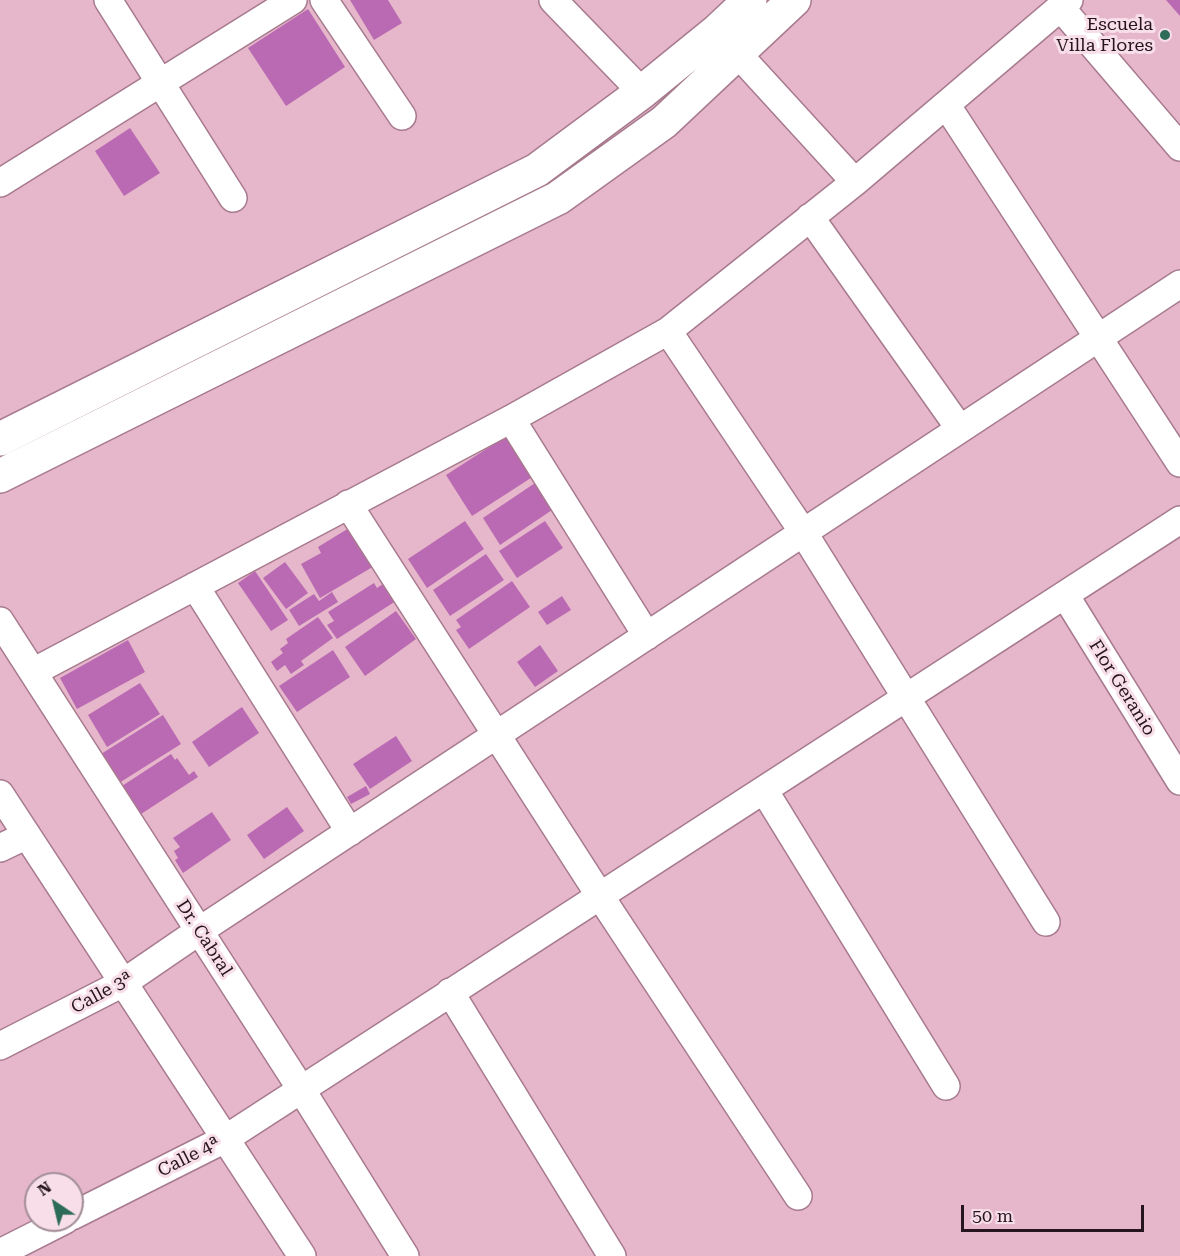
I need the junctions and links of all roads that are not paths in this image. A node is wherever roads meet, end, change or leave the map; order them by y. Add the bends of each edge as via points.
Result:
1 (108, 0) edge
2 (293, 0) edge
3 (324, 0) edge
4 (553, 0) edge
5 (750, 0) edge
6 (794, 0) edge
7 (1065, 4) edge
8 (737, 53) junction
9 (161, 82) junction
10 (642, 92) junction
11 (947, 106) junction
12 (402, 116) dead end
13 (1180, 147) edge
14 (855, 182) junction
15 (0, 183) edge
16 (233, 198) dead end
17 (810, 217) junction
18 (1180, 284) edge
19 (668, 332) junction
20 (1098, 338) junction
21 (511, 419) junction
22 (960, 429) junction
23 (0, 439) edge
24 (1180, 462) edge
25 (0, 476) edge
26 (348, 504) junction
27 (1180, 520) edge
28 (803, 532) junction
29 (195, 586) junction
30 (1065, 595) junction
31 (1, 625) edge
32 (647, 636) junction
33 (33, 672) junction
34 (906, 697) junction
35 (497, 735) junction
36 (1180, 780) edge
37 (764, 790) junction
38 (0, 794) edge
39 (350, 832) junction
40 (27, 835) junction
41 (0, 848) edge
42 (600, 896) junction
43 (1046, 922) dead end
44 (199, 931) junction
45 (123, 983) junction
46 (450, 993) junction
47 (0, 1046) edge
48 (946, 1086) dead end
49 (301, 1089) junction
50 (225, 1139) junction
51 (798, 1196) dead end
52 (84, 1210) edge
53 (41, 1232) edge
54 (0, 1253) edge
55 (302, 1256) edge
56 (405, 1256) edge
57 (612, 1256) edge

1 - 9 street
2 - 9 street
3 - 12 street
4 - 10 street
5 - 10 main road
6 - 8 main road
7 - 11 street
7 - 13 street
8 - 14 street
8 - 25 main road via 664,122 558,198
9 - 15 street
9 - 16 street
10 - 23 main road via 537,170
11 - 14 street
11 - 20 street
14 - 17 street
17 - 19 street
17 - 22 street
18 - 20 street, Calle 3ª
19 - 21 street
19 - 28 street
20 - 22 street, Calle 3ª
20 - 24 street
21 - 26 street
21 - 32 street
22 - 28 street, Calle 3ª
26 - 29 street
26 - 35 street
27 - 30 street, Calle 4ª
28 - 32 street, Calle 3ª
28 - 34 street
29 - 33 street
29 - 39 street
30 - 34 street, Calle 4ª
30 - 36 street, Flor Geranio
31 - 33 street, Dr. Cabral
32 - 35 street, Calle 3ª
33 - 44 street, Dr. Cabral
34 - 37 street, Calle 4ª
34 - 43 street
35 - 39 street, Calle 3ª
35 - 42 street
37 - 42 street, Calle 4ª
37 - 48 street
38 - 40 street
39 - 44 street, Calle 3ª
40 - 41 street
40 - 45 street
42 - 46 street, Calle 4ª
42 - 51 street
44 - 45 street, Calle 3ª
44 - 49 street, Dr. Cabral
45 - 47 street, Calle 3ª
45 - 50 street
46 - 49 street, Calle 4ª
46 - 57 street
49 - 50 street, Calle 4ª
49 - 56 street, Dr. Cabral
50 - 52 street, Calle 4ª
50 - 55 street
53 - 54 street

